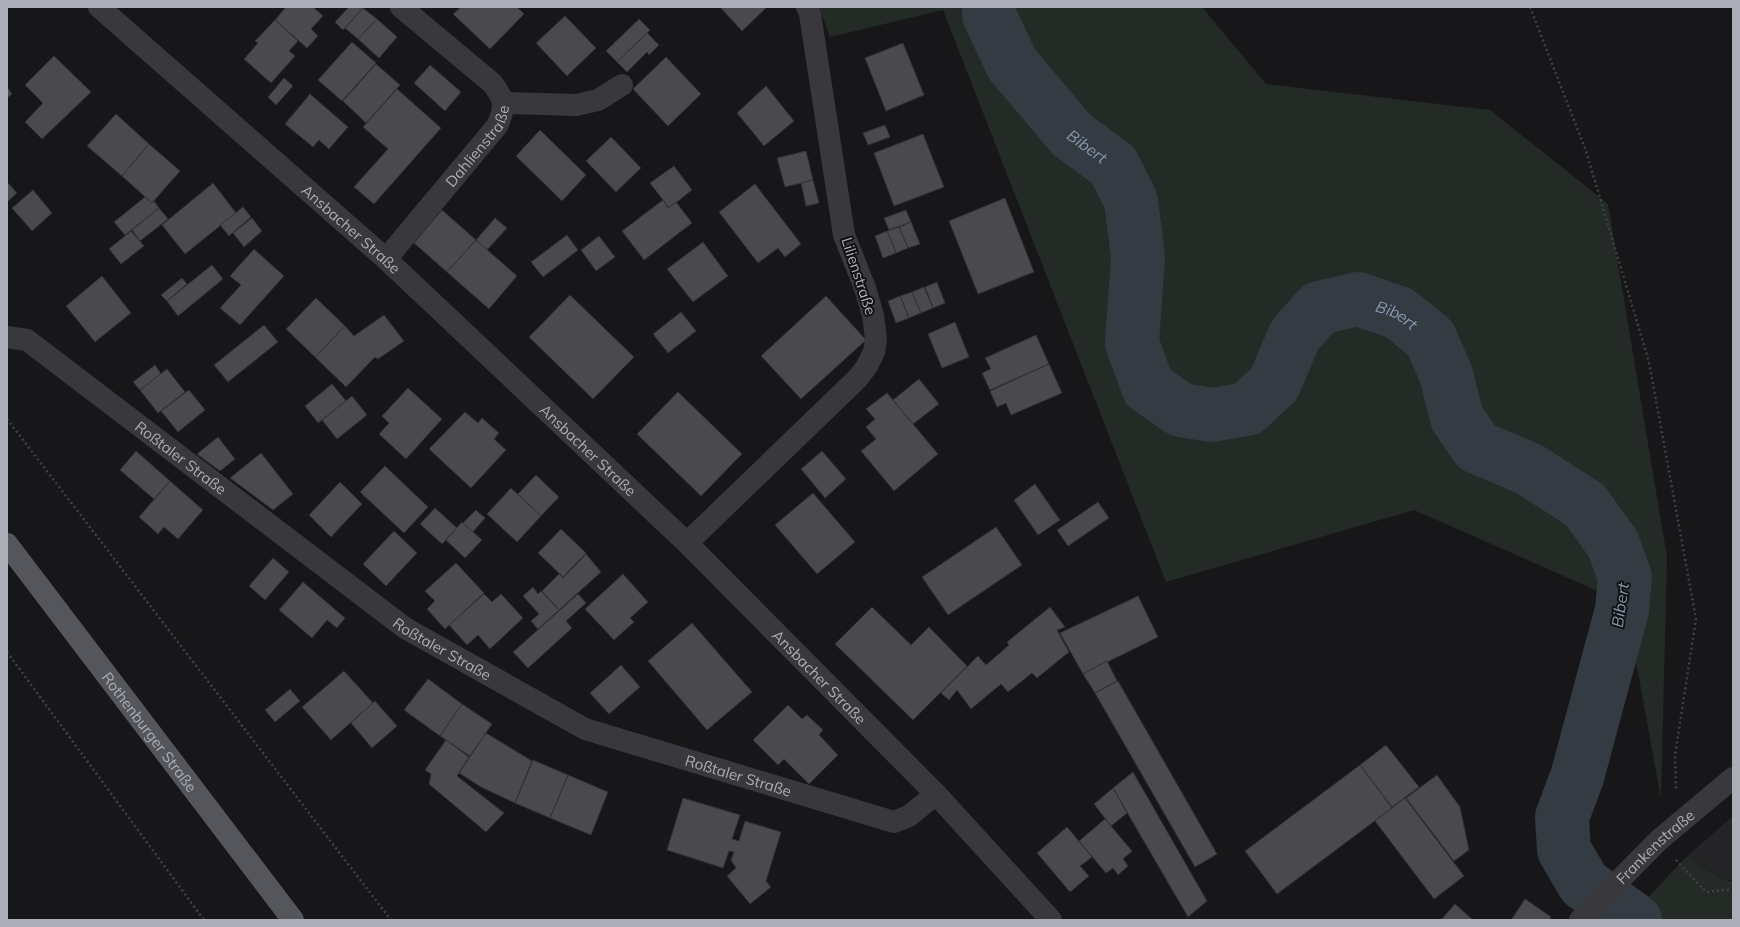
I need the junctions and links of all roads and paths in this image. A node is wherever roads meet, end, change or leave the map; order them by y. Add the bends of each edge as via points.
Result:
1 (99, 7) edge
2 (401, 7) edge
3 (807, 7) edge
4 (1530, 7) edge
5 (622, 85) dead end
6 (504, 103) junction
7 (386, 259) junction
8 (7, 337) edge
9 (7, 419) edge
10 (687, 543) junction
11 (7, 544) edge
12 (7, 652) edge
13 (1733, 778) edge
14 (936, 794) junction
15 (1678, 823) junction
16 (1652, 847) junction
17 (1733, 889) edge
18 (204, 920) edge
19 (293, 920) edge
20 (391, 920) edge
21 (1051, 920) edge
22 (1580, 920) edge

1 - 7 street, Ansbacher Straße
2 - 6 street, Dahlienstraße via 492,83 500,92
3 - 10 street, Lilienstraße via 844,235 873,315 876,339 874,352 858,378
4 - 15 path via 1586,151 1650,362 1696,619 1675,755
5 - 6 street via 598,100 576,105
6 - 7 street, Dahlienstraße via 497,126
7 - 10 street, Ansbacher Straße
8 - 14 street, Roßtaler Straße via 27,340 405,628 585,729 894,822 909,816
9 - 20 path
10 - 14 street, Ansbacher Straße
11 - 19 main road, Rothenburger Straße
12 - 18 path
13 - 15 street, Frankenstraße
14 - 21 street, Ansbacher Straße
15 - 16 street, Frankenstraße
16 - 17 path via 1706,892
16 - 22 street, Frankenstraße

